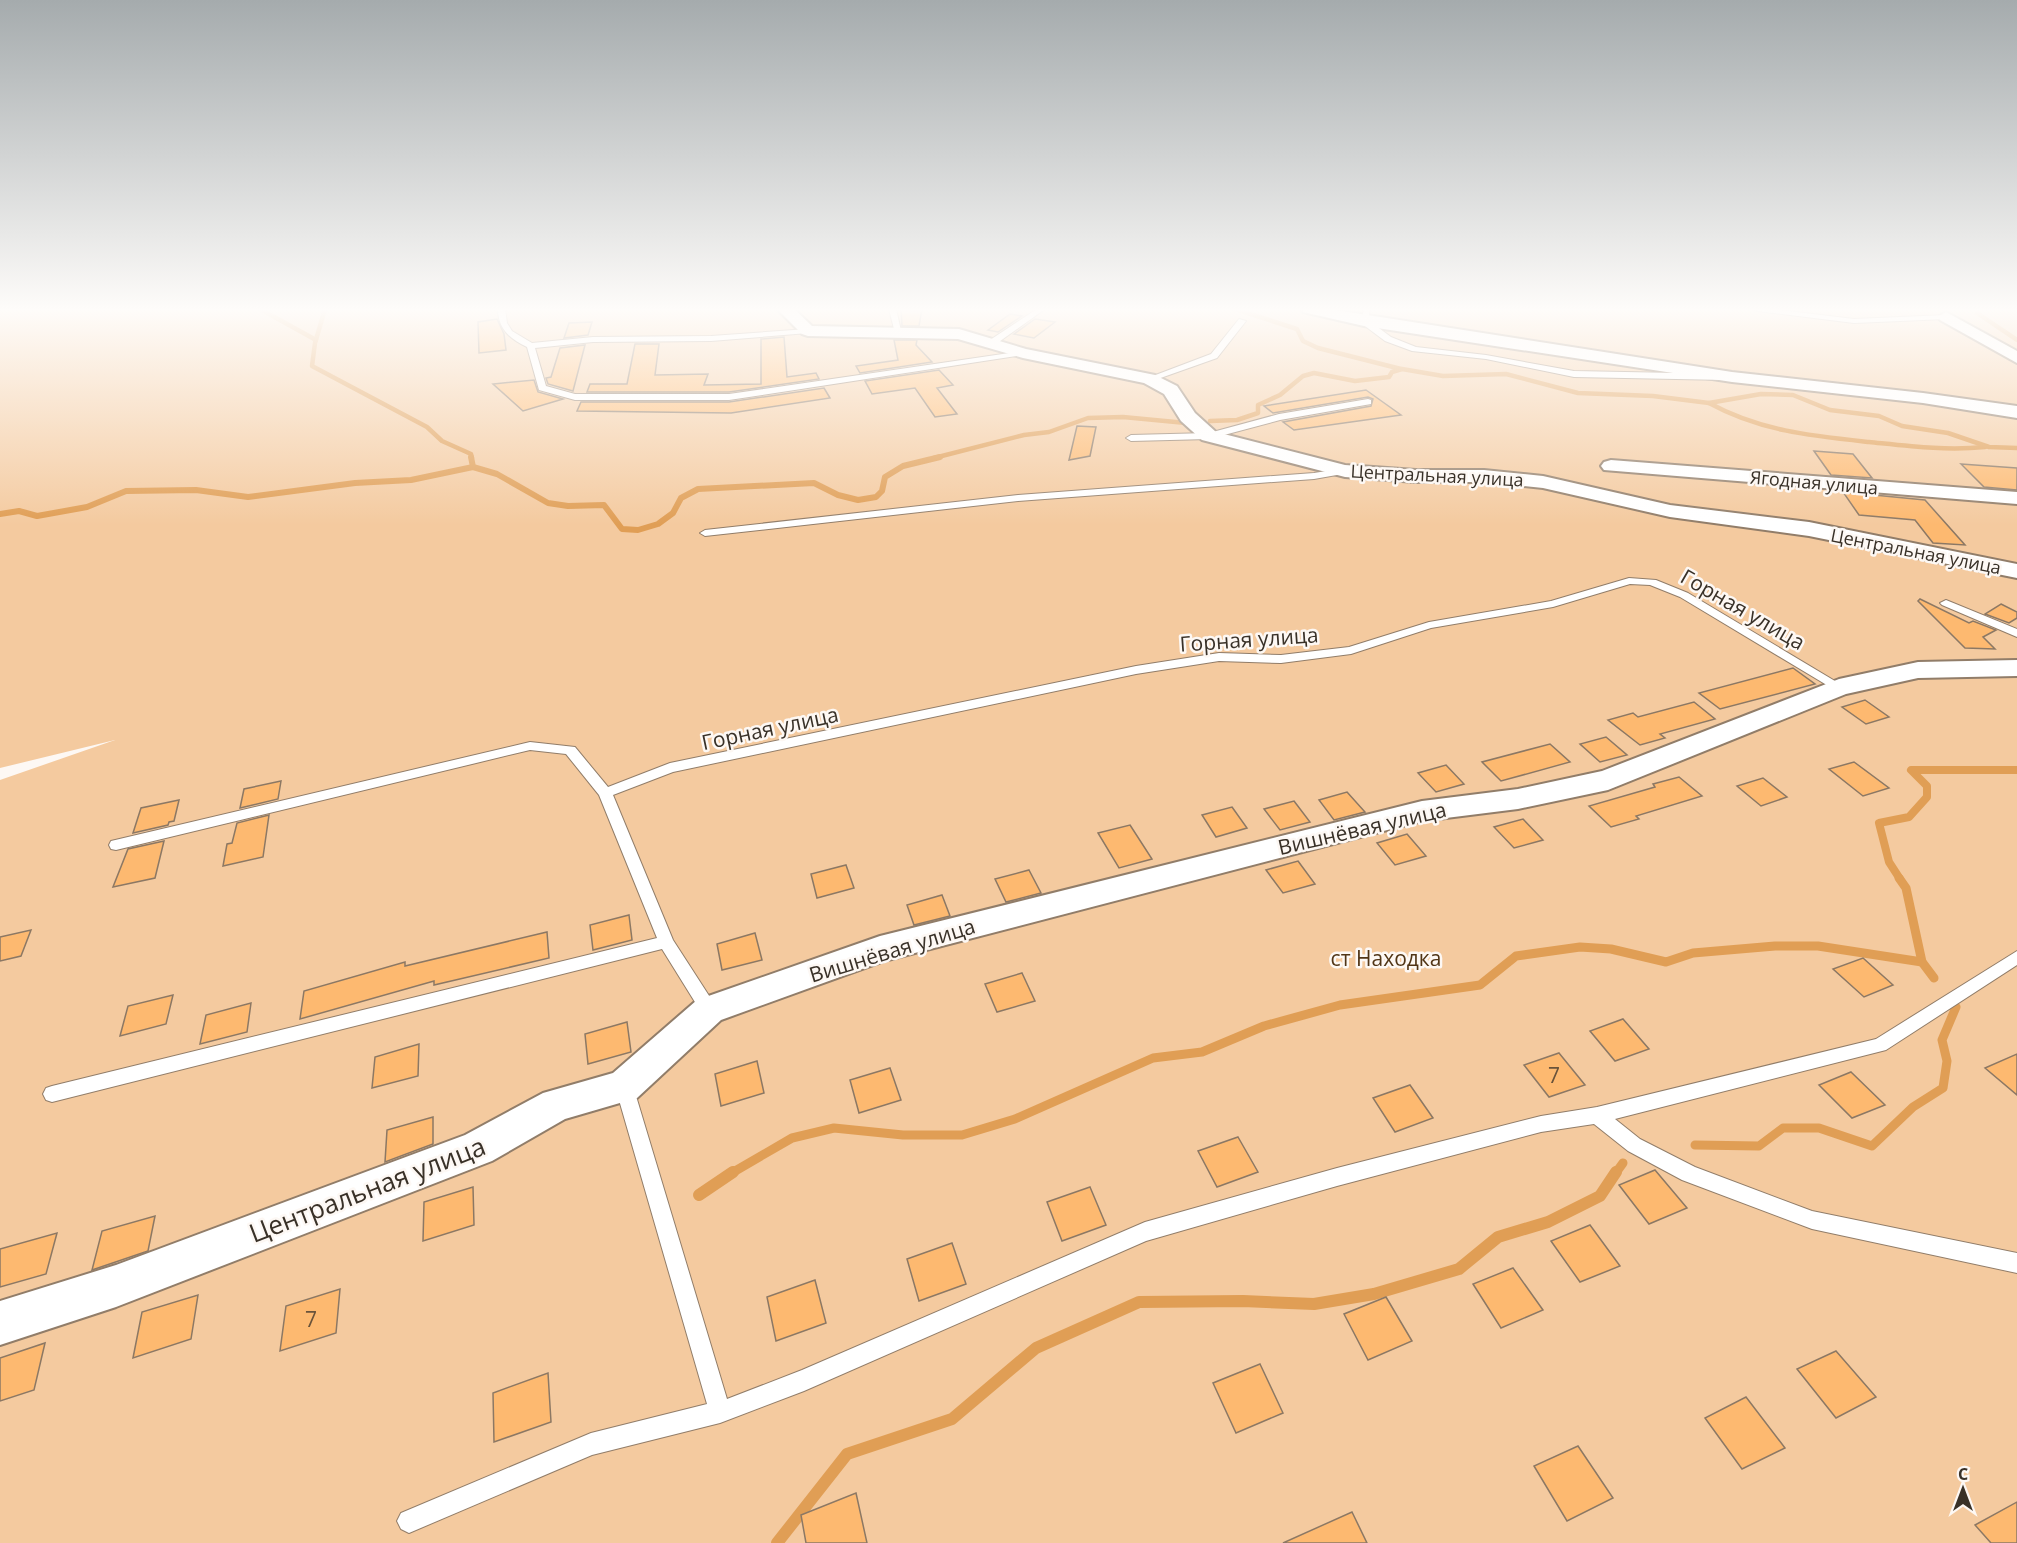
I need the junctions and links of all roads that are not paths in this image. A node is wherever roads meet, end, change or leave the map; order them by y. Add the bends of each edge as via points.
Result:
1 (540, 381) edge
2 (840, 381) edge
3 (1152, 381) edge
4 (1768, 381) edge
5 (1368, 402) dead end
6 (2017, 412) edge
7 (1209, 436) junction
8 (1131, 438) dead end
9 (1611, 466) dead end
10 (1345, 471) junction
11 (2017, 498) edge
12 (705, 532) dead end
13 (2017, 571) edge
14 (1946, 603) dead end
15 (2017, 633) edge
16 (2017, 668) edge
17 (1839, 687) junction
18 (604, 793) junction
19 (116, 845) dead end
20 (666, 942) junction
21 (2017, 957) edge
22 (709, 1010) junction
23 (624, 1086) junction
24 (52, 1094) dead end
25 (1598, 1115) junction
26 (2017, 1263) edge
27 (0, 1323) edge
28 (720, 1412) junction
29 (409, 1521) dead end

1 - 2 lane via 542,388 574,397 626,399 729,398
3 - 7 street, Центральная улица via 1169,386 1189,417
4 - 6 street
5 - 7 lane via 1279,417
7 - 8 lane
7 - 10 street, Центральная улица
9 - 11 street, Ягодная улица
10 - 12 lane via 1018,498
10 - 13 street, Центральная улица via 1543,482 1670,511 1809,529
14 - 15 lane
16 - 17 street, Вишнёвая улица via 1918,670
17 - 18 lane, Горная улица via 1684,595 1652,582 1629,581 1553,604 1429,625 1351,650 1281,659 1220,657 1136,670 670,768
17 - 22 street, Вишнёвая улица via 1608,780 1518,799 1422,811 880,949
18 - 19 lane via 570,750 530,746
18 - 20 lane
20 - 22 lane
20 - 24 lane
21 - 25 lane via 1880,1045
22 - 23 street, Центральная улица
23 - 27 street, Центральная улица via 556,1105 478,1148 138,1277
23 - 28 lane
25 - 26 lane via 1634,1145 1689,1174 1812,1220
25 - 28 lane via 1530,1127 1336,1177 1145,1232 804,1380
28 - 29 lane via 591,1444

